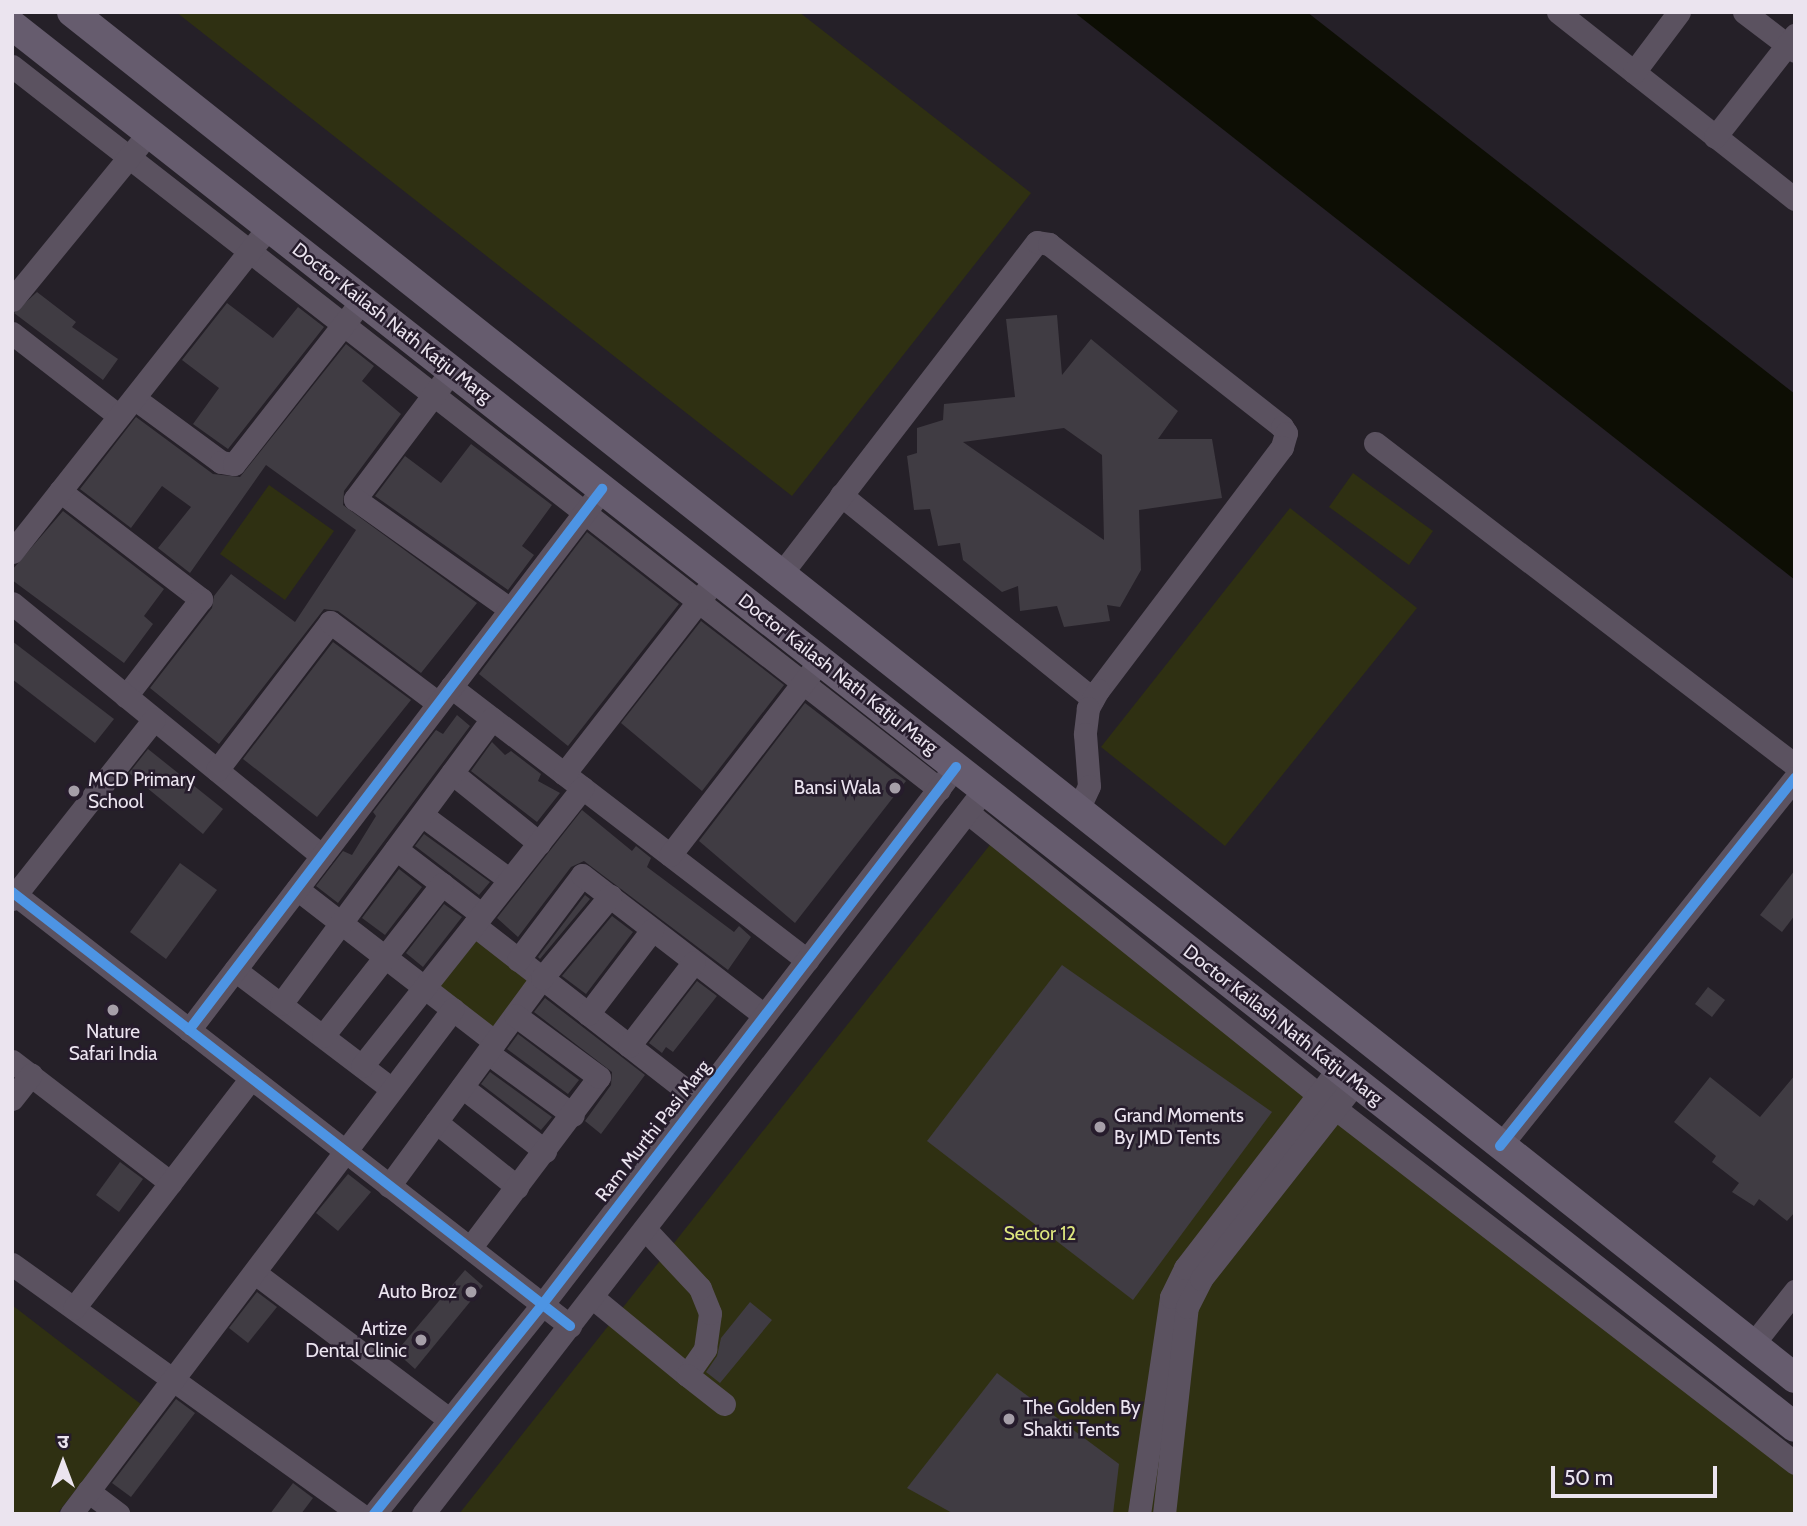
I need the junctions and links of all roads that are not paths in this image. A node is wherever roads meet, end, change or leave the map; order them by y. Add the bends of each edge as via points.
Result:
1 (72, 12) edge
2 (1558, 12) edge
3 (1679, 12) edge
4 (1744, 12) edge
5 (12, 25) edge
6 (1792, 44) edge
7 (40, 47) junction
8 (1634, 72) junction
9 (15, 73) edge
10 (149, 132) junction
11 (1715, 137) junction
12 (129, 157) junction
13 (1795, 199) edge
14 (269, 226) junction
15 (251, 250) junction
16 (12, 300) edge
17 (354, 311) junction
18 (14, 338) edge
19 (444, 382) junction
20 (546, 386) junction
21 (134, 398) junction
22 (119, 416) junction
23 (518, 422) junction
24 (1375, 443) dead end
25 (60, 491) junction
26 (841, 495) junction
27 (594, 500) junction
28 (12, 552) edge
29 (781, 573) junction
30 (708, 589) junction
31 (12, 603) edge
32 (510, 609) junction
33 (812, 671) junction
34 (445, 695) junction
35 (126, 696) junction
36 (1093, 699) junction
37 (154, 719) junction
38 (492, 719) junction
39 (1795, 765) edge
40 (217, 770) junction
41 (452, 773) junction
42 (564, 774) junction
43 (947, 778) junction
44 (1795, 778) edge
45 (582, 788) junction
46 (976, 800) junction
47 (1078, 810) junction
48 (422, 814) junction
49 (539, 843) junction
50 (396, 849) junction
51 (670, 855) junction
52 (322, 856) junction
53 (510, 880) junction
54 (442, 884) junction
55 (297, 889) junction
56 (13, 896) edge
57 (610, 897) junction
58 (478, 920) junction
59 (341, 923) junction
60 (652, 930) junction
61 (385, 957) junction
62 (518, 960) junction
63 (807, 960) junction
64 (694, 962) junction
65 (235, 970) junction
66 (542, 978) junction
67 (1296, 981) junction
68 (424, 988) junction
69 (281, 1004) junction
70 (453, 1009) junction
71 (588, 1014) junction
72 (515, 1015) junction
73 (764, 1015) junction
74 (1270, 1015) junction
75 (189, 1030) junction
76 (323, 1036) junction
77 (629, 1045) junction
78 (491, 1047) junction
79 (12, 1061) edge
80 (362, 1066) junction
81 (31, 1075) junction
82 (1348, 1075) junction
83 (251, 1078) junction
84 (462, 1087) junction
85 (392, 1089) junction
86 (1317, 1095) junction
87 (12, 1099) edge
88 (699, 1100) junction
89 (1336, 1109) junction
90 (573, 1115) junction
91 (436, 1122) junction
92 (1500, 1146) junction
93 (545, 1151) junction
94 (345, 1152) junction
95 (171, 1183) junction
96 (390, 1186) junction
97 (517, 1187) junction
98 (645, 1229) junction
99 (470, 1248) junction
100 (12, 1264) edge
101 (256, 1273) junction
102 (1795, 1291) edge
103 (592, 1297) junction
104 (542, 1305) junction
105 (74, 1308) junction
106 (570, 1326) junction
107 (1753, 1344) junction
108 (687, 1376) junction
109 (1795, 1378) edge
110 (173, 1379) junction
111 (723, 1404) dead end
112 (449, 1419) junction
113 (1795, 1427) edge
114 (1795, 1463) edge
115 (88, 1491) junction
116 (71, 1514) edge
117 (118, 1514) edge
118 (360, 1514) edge
119 (374, 1514) edge
120 (423, 1514) edge
121 (1139, 1514) edge
122 (1164, 1514) edge

1 - 20 main road, Doctor Kailash Nath Katju Marg
2 - 8 street
3 - 8 street
4 - 6 street
5 - 7 main road, Doctor Kailash Nath Katju Marg
6 - 11 street
7 - 9 street
7 - 10 main road, Doctor Kailash Nath Katju Marg
8 - 11 street
9 - 12 street
10 - 12 street
10 - 14 main road, Doctor Kailash Nath Katju Marg
11 - 13 street
12 - 15 street
12 - 16 street
14 - 15 street
14 - 17 main road, Doctor Kailash Nath Katju Marg
15 - 17 street
15 - 21 street
17 - 19 main road, Doctor Kailash Nath Katju Marg
17 - 21 street via 234,464 221,462
18 - 22 street
19 - 23 main road, Doctor Kailash Nath Katju Marg
19 - 27 street
19 - 32 street via 355,499
20 - 23 main road
20 - 29 main road, Doctor Kailash Nath Katju Marg
21 - 22 street
22 - 25 street
23 - 27 main road, Doctor Kailash Nath Katju Marg
24 - 39 street
25 - 28 street
25 - 35 street via 201,599
26 - 29 street
26 - 36 street
26 - 36 street via 1037,242 1049,244 1282,427 1286,433 1282,447
27 - 30 main road, Doctor Kailash Nath Katju Marg
27 - 32 street
29 - 47 main road, Doctor Kailash Nath Katju Marg
30 - 33 main road, Doctor Kailash Nath Katju Marg
30 - 42 street
31 - 35 street
32 - 34 street
33 - 43 main road, Doctor Kailash Nath Katju Marg
33 - 51 street
34 - 38 street
34 - 40 street via 330,622
34 - 52 street
35 - 37 street
36 - 47 street via 1085,734 1089,786
37 - 40 street
37 - 56 street
38 - 41 street
38 - 42 street
40 - 52 street
41 - 48 street
41 - 49 street
42 - 45 street
43 - 46 main road, Doctor Kailash Nath Katju Marg
43 - 63 street, Ram Murthi Pasi Marg
44 - 92 street
45 - 49 street
45 - 51 street
46 - 74 main road, Doctor Kailash Nath Katju Marg
46 - 86 street
46 - 98 street
47 - 67 main road, Doctor Kailash Nath Katju Marg
48 - 50 street
48 - 53 street
49 - 53 street
50 - 54 street
50 - 59 street
51 - 63 street
52 - 55 street
53 - 58 street
54 - 58 street
54 - 61 street
55 - 59 street
55 - 65 street
56 - 75 street
57 - 60 street
57 - 62 street via 579,876
57 - 66 street
58 - 62 street
58 - 68 street
59 - 61 street
59 - 69 street
60 - 64 street
60 - 71 street
61 - 68 street
61 - 76 street
62 - 66 street
63 - 73 street, Ram Murthi Pasi Marg
64 - 73 street
64 - 77 street
65 - 69 street
65 - 75 street
66 - 71 street
66 - 72 street
67 - 74 main road
67 - 92 main road, Doctor Kailash Nath Katju Marg
68 - 70 street
68 - 80 street
69 - 76 street
70 - 78 street
70 - 85 street
71 - 77 street
72 - 78 street
72 - 90 street via 599,1077
73 - 88 street, Ram Murthi Pasi Marg
74 - 82 main road, Doctor Kailash Nath Katju Marg
75 - 83 street
76 - 80 street
77 - 88 street
78 - 84 street
78 - 90 street
79 - 81 street
80 - 85 street
81 - 87 street
81 - 95 street
82 - 86 street
82 - 89 street
82 - 113 main road, Doctor Kailash Nath Katju Marg
83 - 94 street
83 - 95 street
84 - 91 street
84 - 93 street
85 - 94 street
86 - 89 street
86 - 121 street via 1185,1268 1171,1297
88 - 104 street, Ram Murthi Pasi Marg
89 - 114 street
89 - 122 street via 1201,1279 1187,1307
90 - 93 street
91 - 96 street
91 - 97 street
92 - 107 main road, Doctor Kailash Nath Katju Marg
93 - 97 street
94 - 96 street
94 - 101 street
95 - 105 street
96 - 99 street
97 - 99 street
98 - 103 street
98 - 108 street via 688,1273 710,1313 705,1349
99 - 104 street
100 - 105 street
101 - 110 street
101 - 112 street
102 - 107 street
103 - 106 street
103 - 108 street
104 - 106 street
104 - 112 street, Ram Murthi Pasi Marg
105 - 110 street
106 - 120 street
107 - 109 main road, Doctor Kailash Nath Katju Marg
108 - 111 street
110 - 115 street
110 - 118 street
112 - 119 street, Ram Murthi Pasi Marg
115 - 116 street
115 - 117 street

